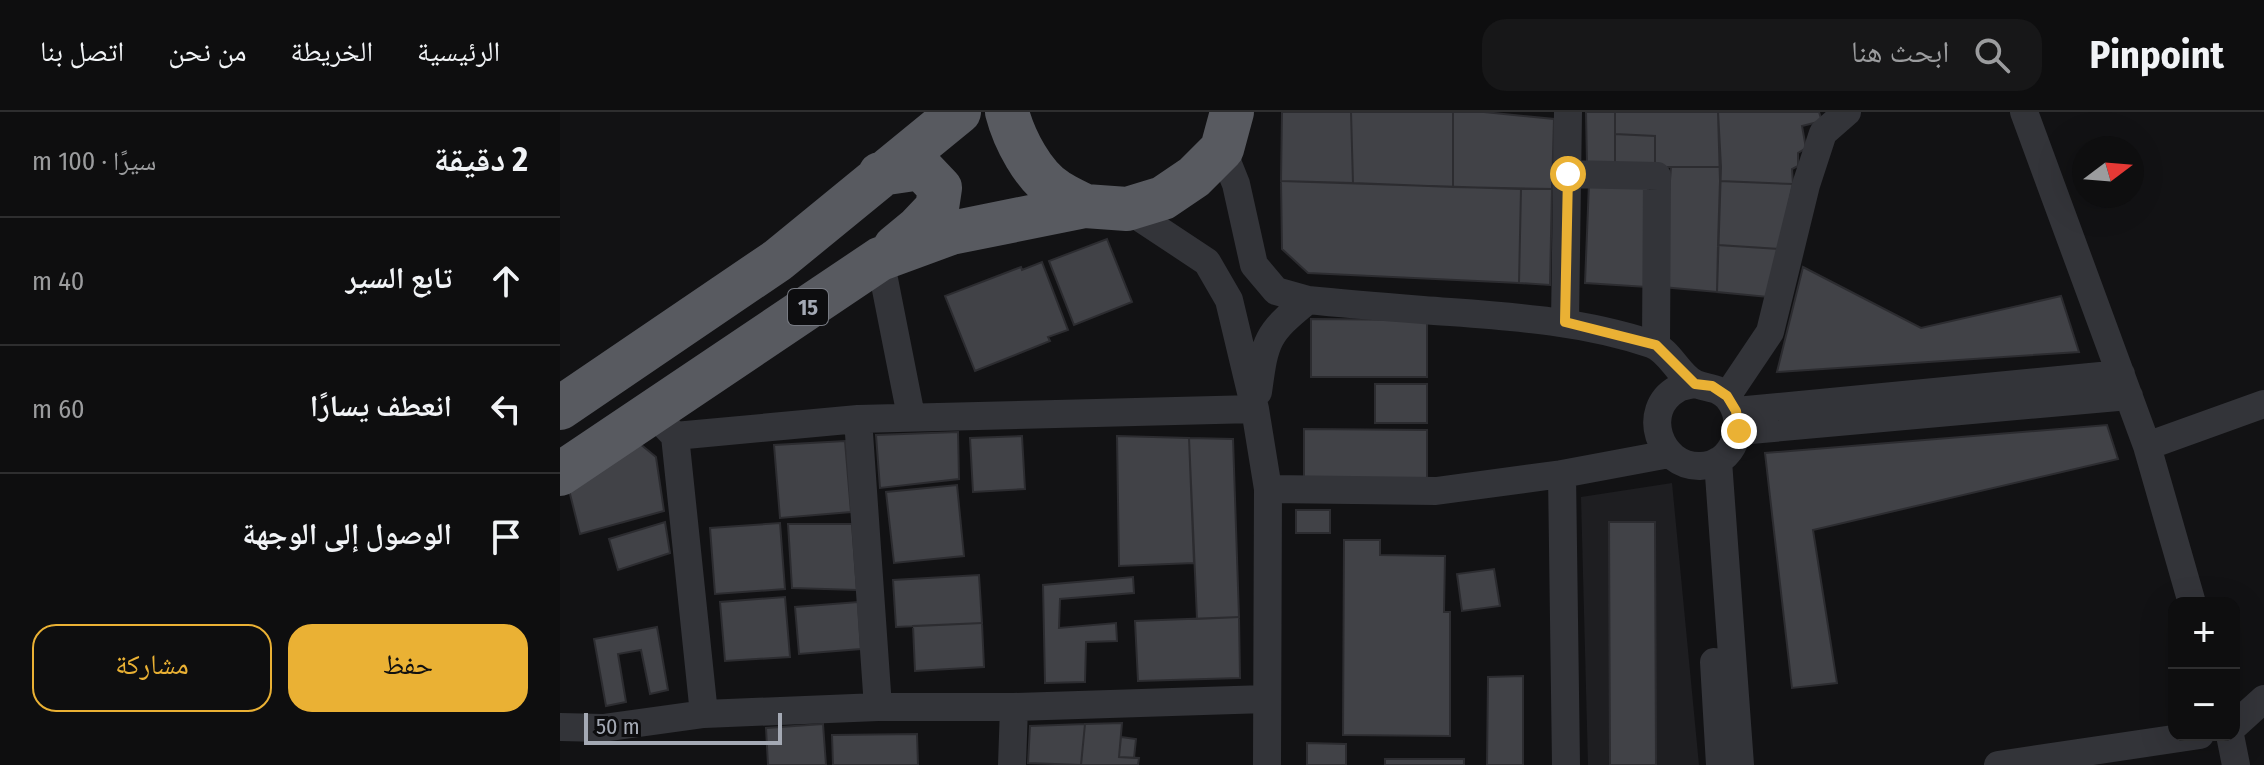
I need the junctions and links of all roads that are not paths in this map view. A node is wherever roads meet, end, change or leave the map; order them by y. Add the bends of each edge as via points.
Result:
1 (959, 112) edge
2 (1007, 112) edge
3 (1568, 112) edge
4 (1847, 112) edge
5 (2024, 112) edge
6 (1227, 131) edge
7 (880, 174) junction
8 (1568, 174) junction
9 (1106, 207) junction
10 (880, 259) junction
11 (1308, 300) junction
12 (1565, 322) junction
13 (1656, 345) junction
14 (1695, 384) junction
15 (2125, 385) junction
16 (2264, 404) edge
17 (560, 408) edge
18 (1255, 409) junction
19 (1734, 413) junction
20 (911, 416) junction
21 (858, 419) junction
22 (664, 424) junction
23 (2147, 446) junction
24 (1669, 454) junction
25 (1710, 463) junction
26 (560, 474) edge
27 (1562, 474) junction
28 (1268, 489) junction
29 (2190, 597) edge
30 (1266, 699) junction
31 (2264, 699) edge
32 (878, 707) junction
33 (1014, 707) junction
34 (704, 714) junction
35 (2240, 721) edge
36 (560, 727) edge
37 (2168, 740) edge
38 (2231, 741) edge
39 (1012, 765) edge
40 (1267, 765) edge
41 (1566, 765) edge
42 (1720, 765) edge
43 (1740, 765) edge
44 (1998, 765) edge
45 (2236, 765) edge

1 - 7 highway, 15
2 - 9 highway via 1034,168 1054,190
3 - 8 street
4 - 19 street via 1823,133 1770,332
5 - 15 street
6 - 9 highway, 15 via 1194,177 1163,198
6 - 11 street via 1254,265 1276,291
7 - 10 highway via 921,168 940,188 937,208
7 - 17 highway, 15 via 778,260
8 - 12 street
8 - 13 street via 1657,176
9 - 10 highway, 15 via 951,233
9 - 18 street via 1207,262 1229,300
10 - 20 street
10 - 22 highway, 15
11 - 12 street
11 - 18 street via 1278,324 1264,350
12 - 13 street
13 - 14 street
14 - 19 street via 1712,386
14 - 24 street via 1677,389 1663,402 1659,438
15 - 19 street
15 - 23 street
16 - 23 street
18 - 20 street
18 - 28 street
19 - 25 street via 1731,450
20 - 21 street
21 - 22 street
21 - 32 street
22 - 26 highway, 15
22 - 34 street
23 - 29 street
24 - 25 street via 1685,464
24 - 27 street
25 - 42 street
25 - 43 street
27 - 28 street via 1436,491
27 - 41 street
28 - 30 street
30 - 33 street
30 - 40 street
31 - 35 street
32 - 33 street
32 - 34 street
33 - 39 street
34 - 36 street via 603,728
37 - 44 street
38 - 45 street

